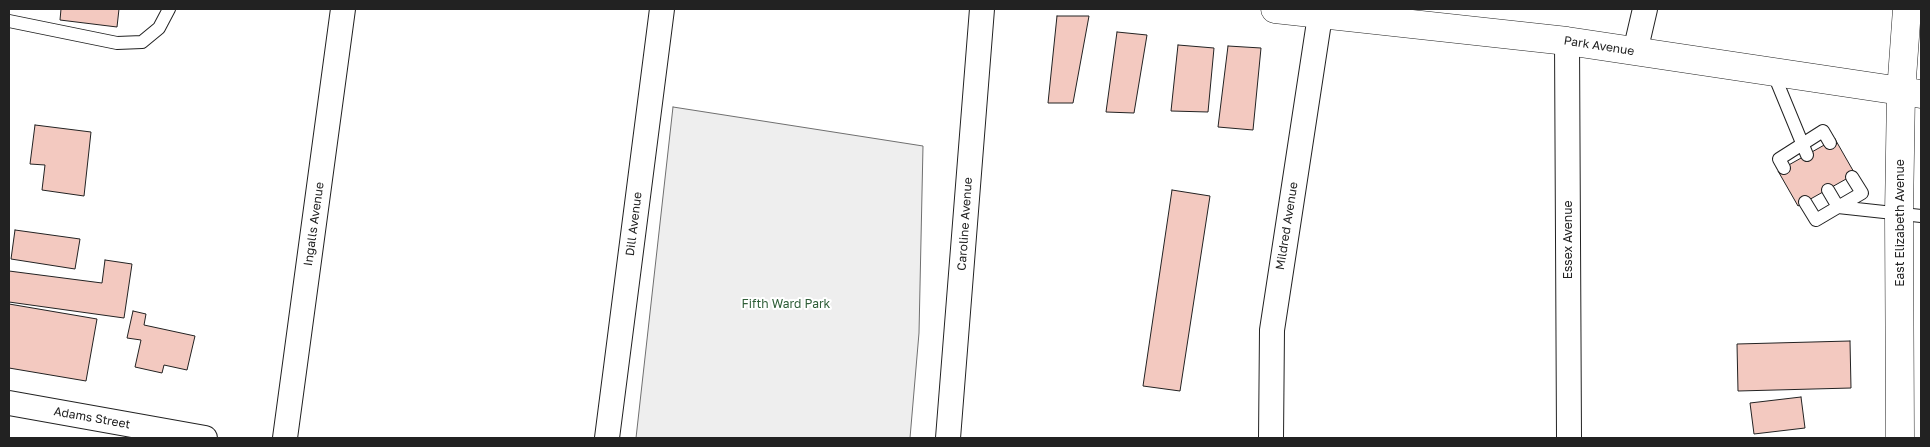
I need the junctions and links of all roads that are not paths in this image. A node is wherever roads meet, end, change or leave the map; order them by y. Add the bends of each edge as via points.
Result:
1 (169, 9) edge
2 (344, 9) edge
3 (662, 9) edge
4 (982, 9) edge
5 (1276, 9) edge
6 (1645, 9) edge
7 (1907, 9) edge
8 (1320, 12) edge
9 (9, 22) edge
10 (1567, 41) junction
11 (1635, 52) junction
12 (1772, 70) junction
13 (1911, 93) edge
14 (1830, 143) dead end
15 (1804, 150) junction
16 (1784, 168) dead end
17 (1852, 177) dead end
18 (1828, 190) dead end
19 (1805, 202) dead end
20 (1838, 207) junction
21 (1910, 215) edge
22 (9, 403) edge
23 (205, 438) edge
24 (285, 438) edge
25 (606, 438) edge
26 (948, 438) edge
27 (1271, 438) edge
28 (1569, 438) edge
29 (1900, 438) edge

1 - 9 lane via 159,28 142,42 117,43
2 - 24 street, Ingalls Avenue
3 - 25 street, Dill Avenue
4 - 26 street, Caroline Avenue
5 - 8 street, Park Avenue
6 - 11 street
7 - 13 street, East Elizabeth Avenue
8 - 10 street, Park Avenue
8 - 27 street, Mildred Avenue via 1272,330
10 - 11 street, Park Avenue
10 - 28 street, Essex Avenue
11 - 12 street, Park Avenue
12 - 13 street, Park Avenue
12 - 15 lane
13 - 21 street, East Elizabeth Avenue
14 - 15 lane via 1823,131
15 - 16 lane via 1779,159
17 - 20 lane via 1862,193
18 - 20 lane
19 - 20 lane via 1816,220
20 - 21 lane
21 - 29 street, East Elizabeth Avenue
22 - 23 street, Adams Street

